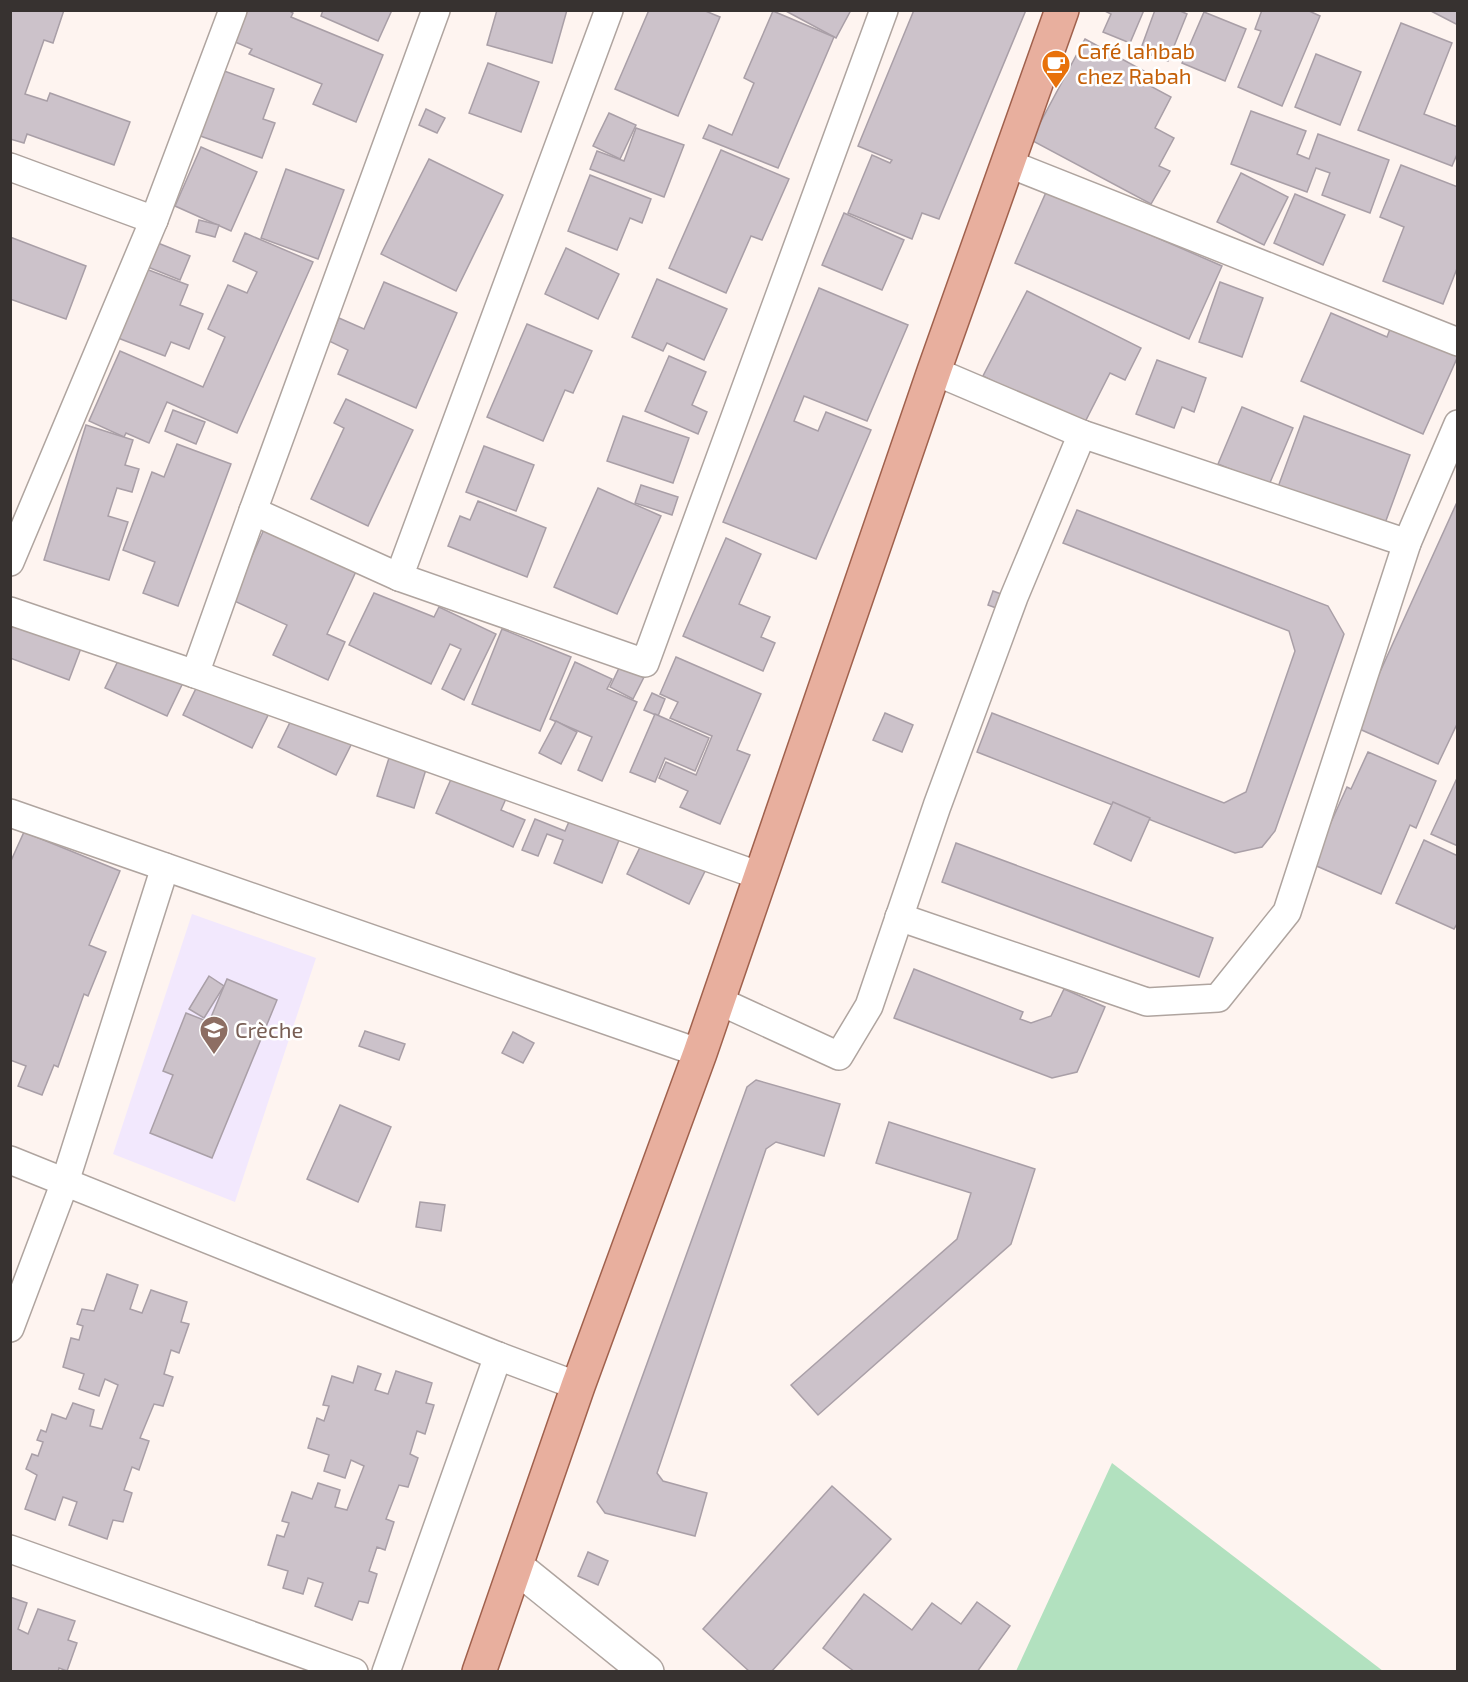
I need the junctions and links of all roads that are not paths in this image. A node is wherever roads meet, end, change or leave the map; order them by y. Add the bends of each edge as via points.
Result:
1 (233, 10) edge
2 (436, 10) edge
3 (609, 10) edge
4 (884, 10) edge
5 (1062, 10) edge
6 (1007, 163) junction
7 (10, 167) edge
8 (154, 220) junction
9 (1458, 342) edge
10 (934, 371) junction
11 (1458, 424) edge
12 (1082, 434) junction
13 (253, 511) junction
14 (1407, 543) junction
15 (10, 562) edge
16 (399, 577) junction
17 (10, 611) edge
18 (195, 674) junction
19 (10, 813) edge
20 (165, 867) junction
21 (760, 876) junction
22 (899, 917) junction
23 (717, 1000) junction
24 (700, 1053) junction
25 (10, 1160) edge
26 (65, 1182) junction
27 (10, 1328) edge
28 (498, 1356) junction
29 (578, 1386) junction
30 (10, 1549) edge
31 (517, 1567) junction
32 (354, 1671) edge
33 (386, 1671) edge
34 (479, 1671) edge
35 (647, 1671) edge

1 - 8 street
2 - 13 street
3 - 16 street
4 - 16 street via 645,663
5 - 6 main road
6 - 9 street
6 - 10 main road
7 - 8 street
8 - 15 street
10 - 12 street
10 - 21 main road
11 - 14 street
12 - 14 street
12 - 22 street via 1014,597
13 - 16 street
13 - 18 street
14 - 22 street via 1287,912 1218,998 1147,1002
17 - 18 street
18 - 21 street
19 - 20 street
20 - 24 street
20 - 26 street
21 - 23 main road
22 - 23 street via 868,1006 839,1056
23 - 24 main road
24 - 29 main road
25 - 26 street
26 - 27 street
26 - 28 street
28 - 29 street
28 - 33 street
29 - 31 main road
30 - 32 street
31 - 34 main road
31 - 35 main road

